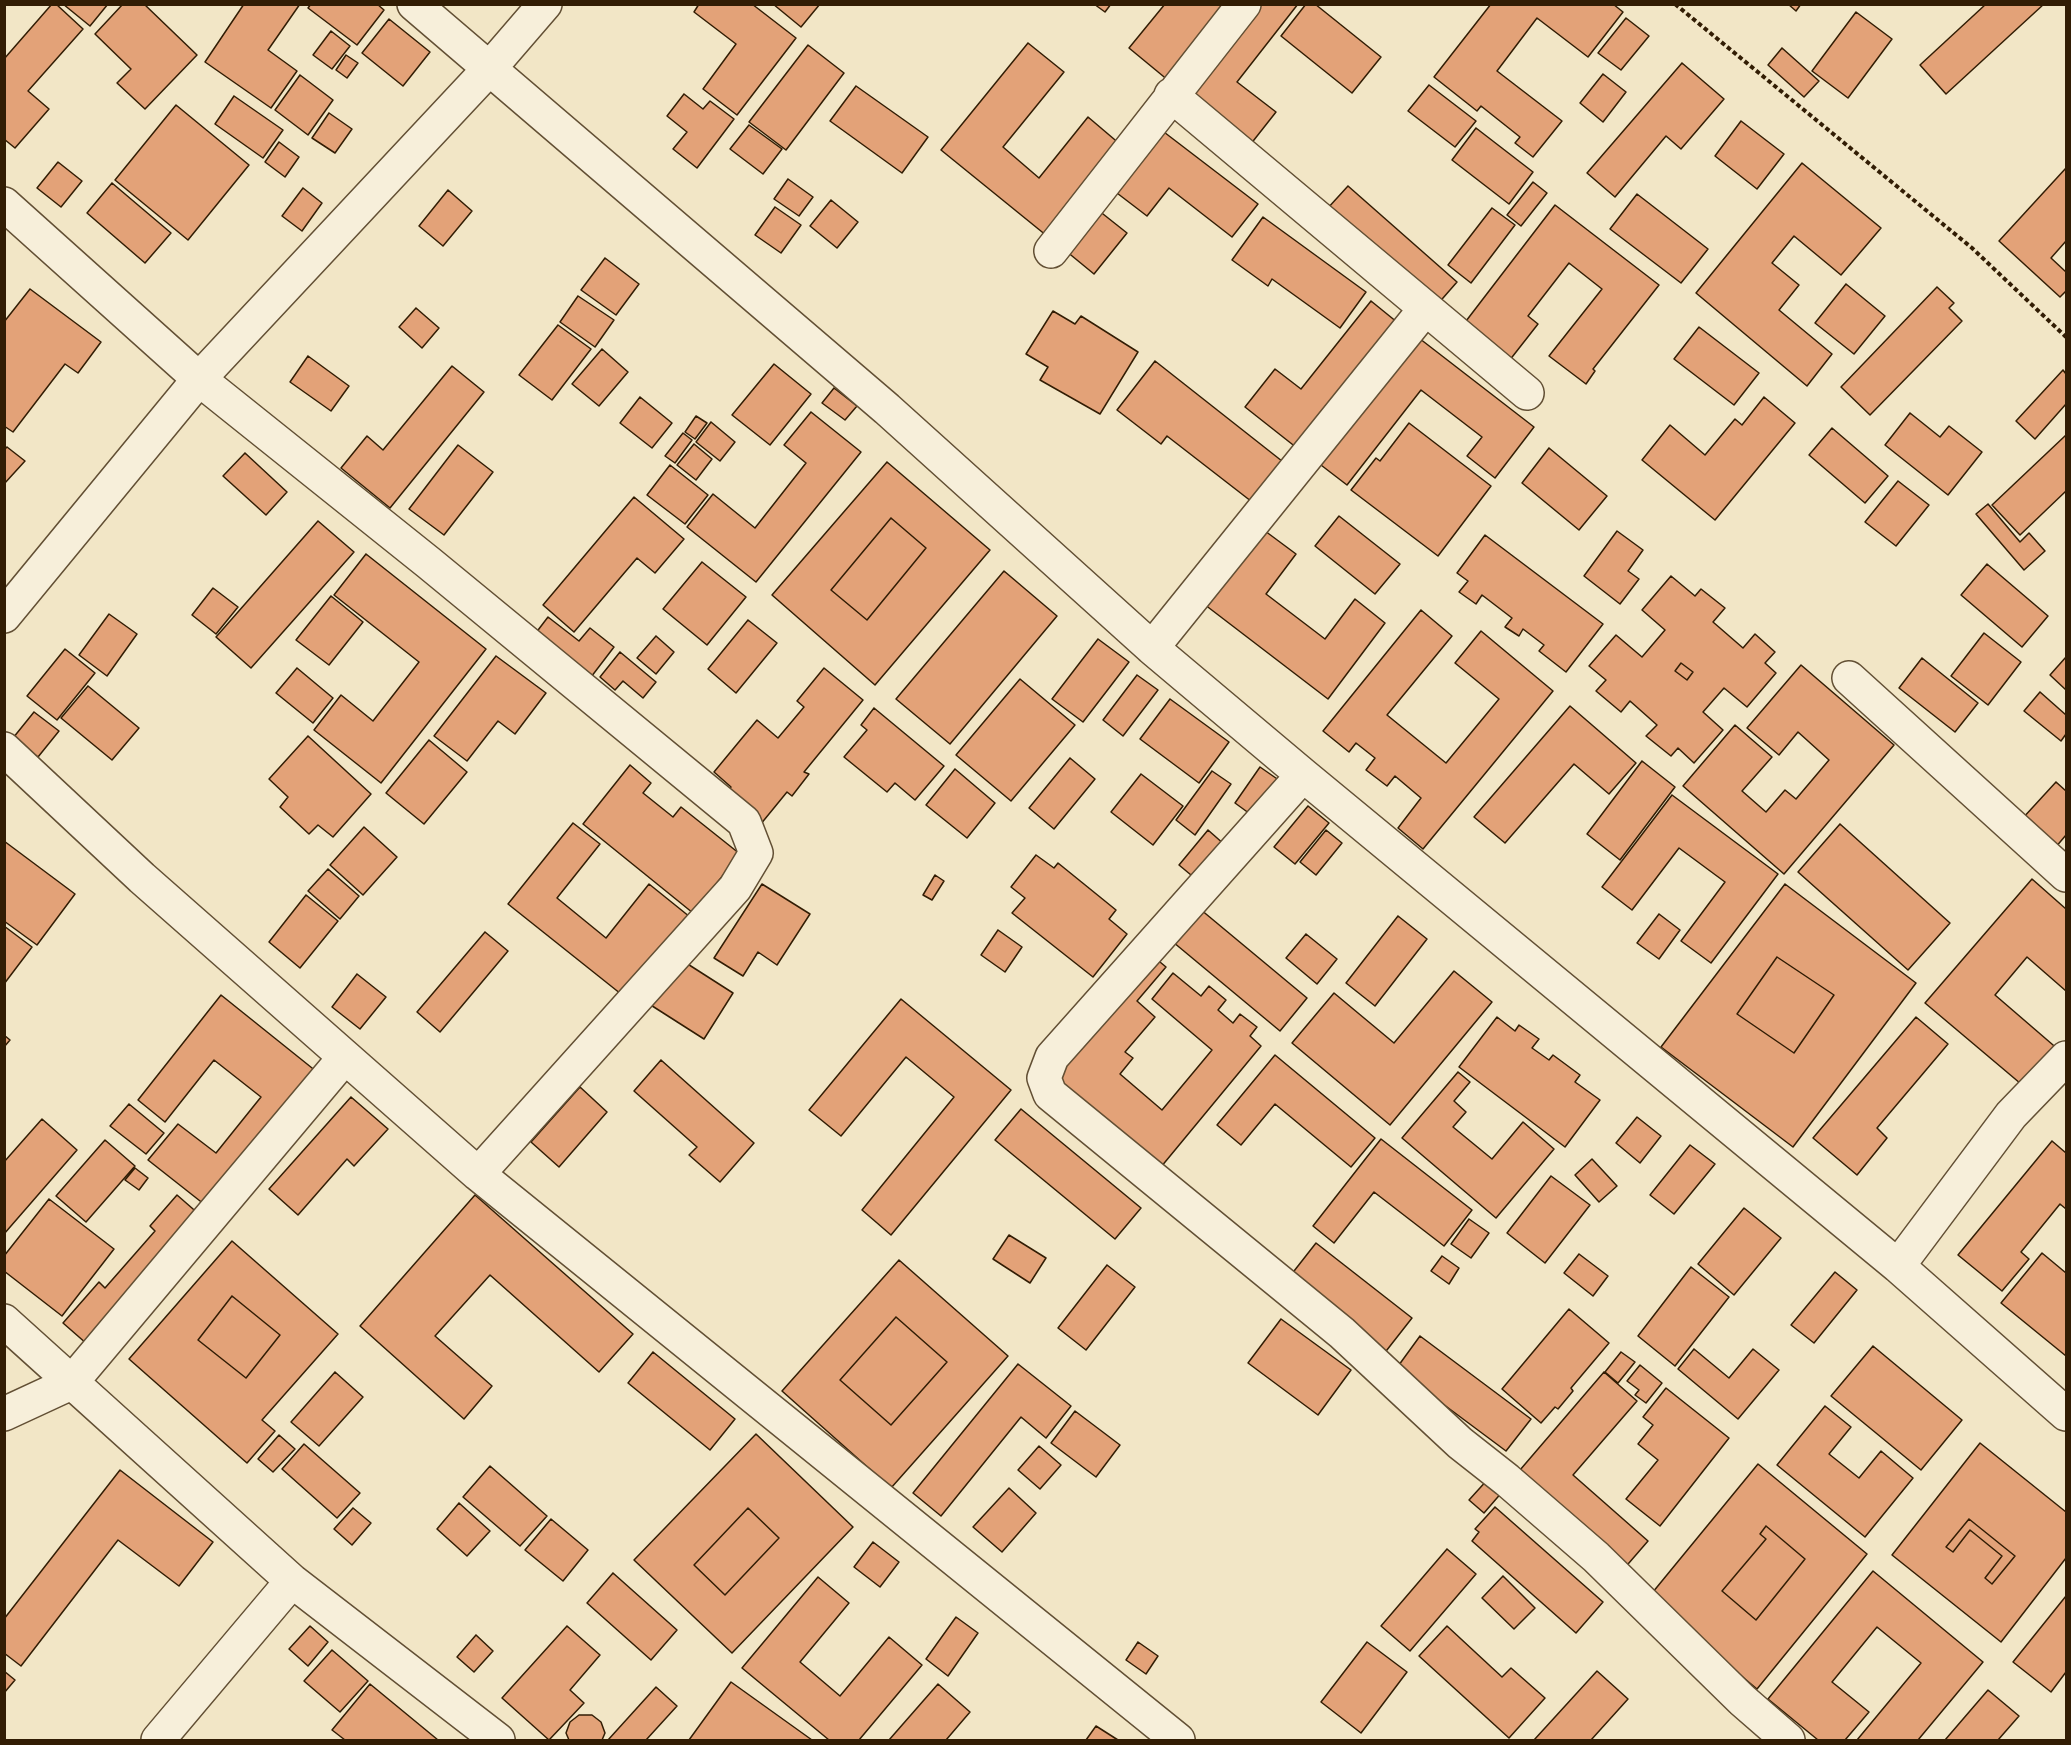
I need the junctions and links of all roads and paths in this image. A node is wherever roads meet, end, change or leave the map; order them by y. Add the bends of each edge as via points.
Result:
1 (414, 4) edge
2 (545, 4) edge
3 (1244, 4) edge
4 (1675, 4) edge
5 (489, 69) junction
6 (1171, 95) junction
7 (4, 204) edge
8 (1051, 251) dead end
9 (1425, 309) junction
10 (2067, 337) edge
11 (199, 380) junction
12 (1527, 393) dead end
13 (4, 616) edge
14 (1152, 648) junction
15 (1849, 678) dead end
16 (4, 749) edge
17 (1302, 775) junction
18 (2067, 875) edge
19 (345, 1057) junction
20 (2067, 1058) edge
21 (478, 1174) junction
22 (1898, 1266) junction
23 (4, 1321) edge
24 (71, 1383) junction
25 (4, 1414) edge
26 (2067, 1414) edge
27 (292, 1581) junction
28 (158, 1740) edge
29 (498, 1740) edge
30 (1178, 1740) edge
31 (1788, 1740) edge

1 - 5 street
2 - 5 street
3 - 6 street
4 - 10 path via 1972,248
5 - 11 street
5 - 14 street via 887,409
6 - 8 street
6 - 9 street
7 - 11 street
9 - 12 street
9 - 14 street
11 - 13 street
11 - 21 street via 744,822 756,853 735,888
14 - 17 street
15 - 18 street
16 - 19 street via 142,878
17 - 22 street
17 - 31 street via 1052,1057 1044,1078 1050,1094 1342,1333 1460,1443 1596,1557
19 - 21 street
19 - 24 street
20 - 22 street via 2011,1115
21 - 30 street
22 - 26 street
23 - 24 street
24 - 25 street
24 - 27 street
27 - 28 street
27 - 29 street

